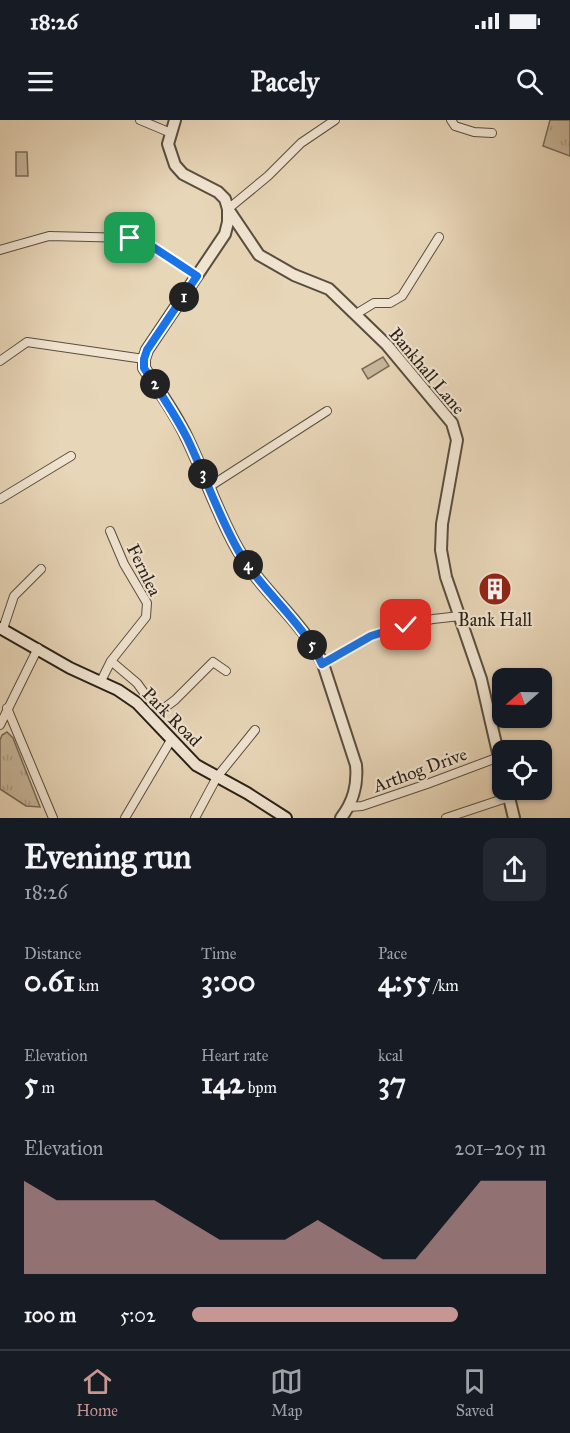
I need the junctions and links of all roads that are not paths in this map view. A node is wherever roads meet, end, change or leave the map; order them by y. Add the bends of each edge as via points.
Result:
1 (140, 120) edge
2 (176, 120) edge
3 (335, 120) edge
4 (451, 120) edge
5 (171, 133) junction
6 (492, 133) dead end
7 (228, 209) junction
8 (439, 237) dead end
9 (0, 250) edge
10 (197, 276) junction
11 (356, 314) junction
12 (144, 359) junction
13 (0, 361) edge
14 (327, 411) dead end
15 (71, 456) dead end
16 (209, 487) junction
17 (0, 499) edge
18 (110, 531) dead end
19 (41, 569) dead end
20 (460, 616) junction
21 (2, 628) edge
22 (38, 648) junction
23 (111, 661) junction
24 (322, 664) junction
25 (226, 671) dead end
26 (101, 681) junction
27 (7, 708) junction
28 (0, 725) edge
29 (255, 730) dead end
30 (171, 740) junction
31 (495, 740) edge
32 (492, 760) edge
33 (217, 777) junction
34 (492, 799) edge
35 (510, 800) edge
36 (349, 807) junction
37 (53, 818) edge
38 (124, 818) edge
39 (195, 818) edge
40 (286, 818) edge
41 (341, 818) edge
42 (446, 818) edge
43 (514, 818) edge

1 - 5 street
2 - 5 street, Bankhall Lane
3 - 7 street via 301,143
4 - 6 street via 455,126
5 - 7 street, Bankhall Lane via 168,144 175,165 183,174 218,192
7 - 10 street via 225,234
7 - 11 street, Bankhall Lane via 259,255 329,288
8 - 11 street via 402,296 390,303 374,303
9 - 10 street via 49,236 130,238 153,247
10 - 12 street
11 - 20 street, Bankhall Lane via 421,384 452,423 458,440 441,550
12 - 13 street via 27,342
12 - 16 street via 144,368 186,435
14 - 16 street
15 - 17 street
16 - 24 street via 245,562 298,625
18 - 23 street, Fernlea via 147,603 146,616
19 - 21 street via 14,596
20 - 24 street via 371,636
20 - 31 street, Bankhall Lane via 481,679
21 - 22 street, Park Road
22 - 26 street, Park Road
22 - 27 street
23 - 25 street via 137,683 153,705 163,709 213,662
23 - 26 street, Fernlea
24 - 36 street via 356,765
26 - 30 street, Park Road via 136,703
27 - 28 street
27 - 37 street
29 - 33 street
30 - 33 street, Park Road via 196,765
30 - 38 street
32 - 36 street, Arthog Drive via 362,806
33 - 39 street
33 - 40 street, Park Road
34 - 42 street
35 - 43 street
36 - 41 street

